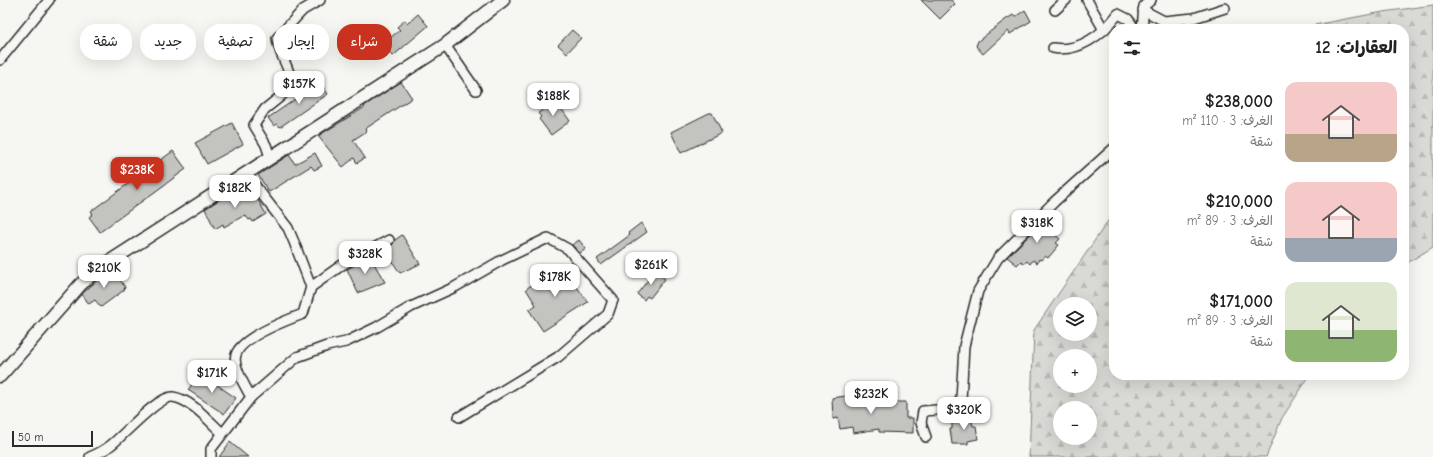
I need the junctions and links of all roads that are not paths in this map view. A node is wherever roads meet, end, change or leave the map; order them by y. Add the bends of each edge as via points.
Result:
1 (49, 0) edge
2 (320, 0) edge
3 (503, 0) edge
4 (1066, 0) edge
5 (1087, 0) edge
6 (1151, 0) edge
7 (1225, 8) dead end
8 (1055, 10) dead end
9 (1143, 10) junction
10 (1109, 24) edge
11 (1109, 24) edge
12 (1131, 24) edge
13 (1142, 24) edge
14 (1104, 30) junction
15 (445, 46) junction
16 (1053, 48) dead end
17 (0, 60) edge
18 (476, 90) dead end
19 (1109, 152) edge
20 (270, 157) junction
21 (246, 174) junction
22 (388, 240) dead end
23 (311, 287) junction
24 (0, 376) edge
25 (251, 397) junction
26 (458, 417) dead end
27 (222, 433) junction
28 (926, 437) dead end
29 (90, 457) edge
30 (211, 457) edge

1 - 17 street
2 - 20 street via 303,10 277,38 292,84 265,109 254,125
3 - 15 main road
4 - 8 street
5 - 14 street
6 - 9 street
7 - 9 street via 1194,18 1164,21
9 - 13 street
10 - 12 street via 1118,14 1128,19
11 - 14 street
14 - 16 street via 1091,40 1064,50
15 - 18 street
15 - 20 main road
19 - 28 street via 1054,202 998,258 978,291 964,346 961,400 951,409 923,411 922,423
20 - 21 main road
21 - 23 street via 288,228
21 - 24 main road via 98,269 81,284
22 - 23 street via 342,265
23 - 25 street via 303,314 248,340 236,355 235,363
25 - 26 street via 297,357 346,342 377,328 411,307 455,288 502,260 548,238 568,248 613,300 608,314 558,357
25 - 27 street
27 - 29 street via 193,407 171,397 165,398 111,445
27 - 30 street via 211,449

